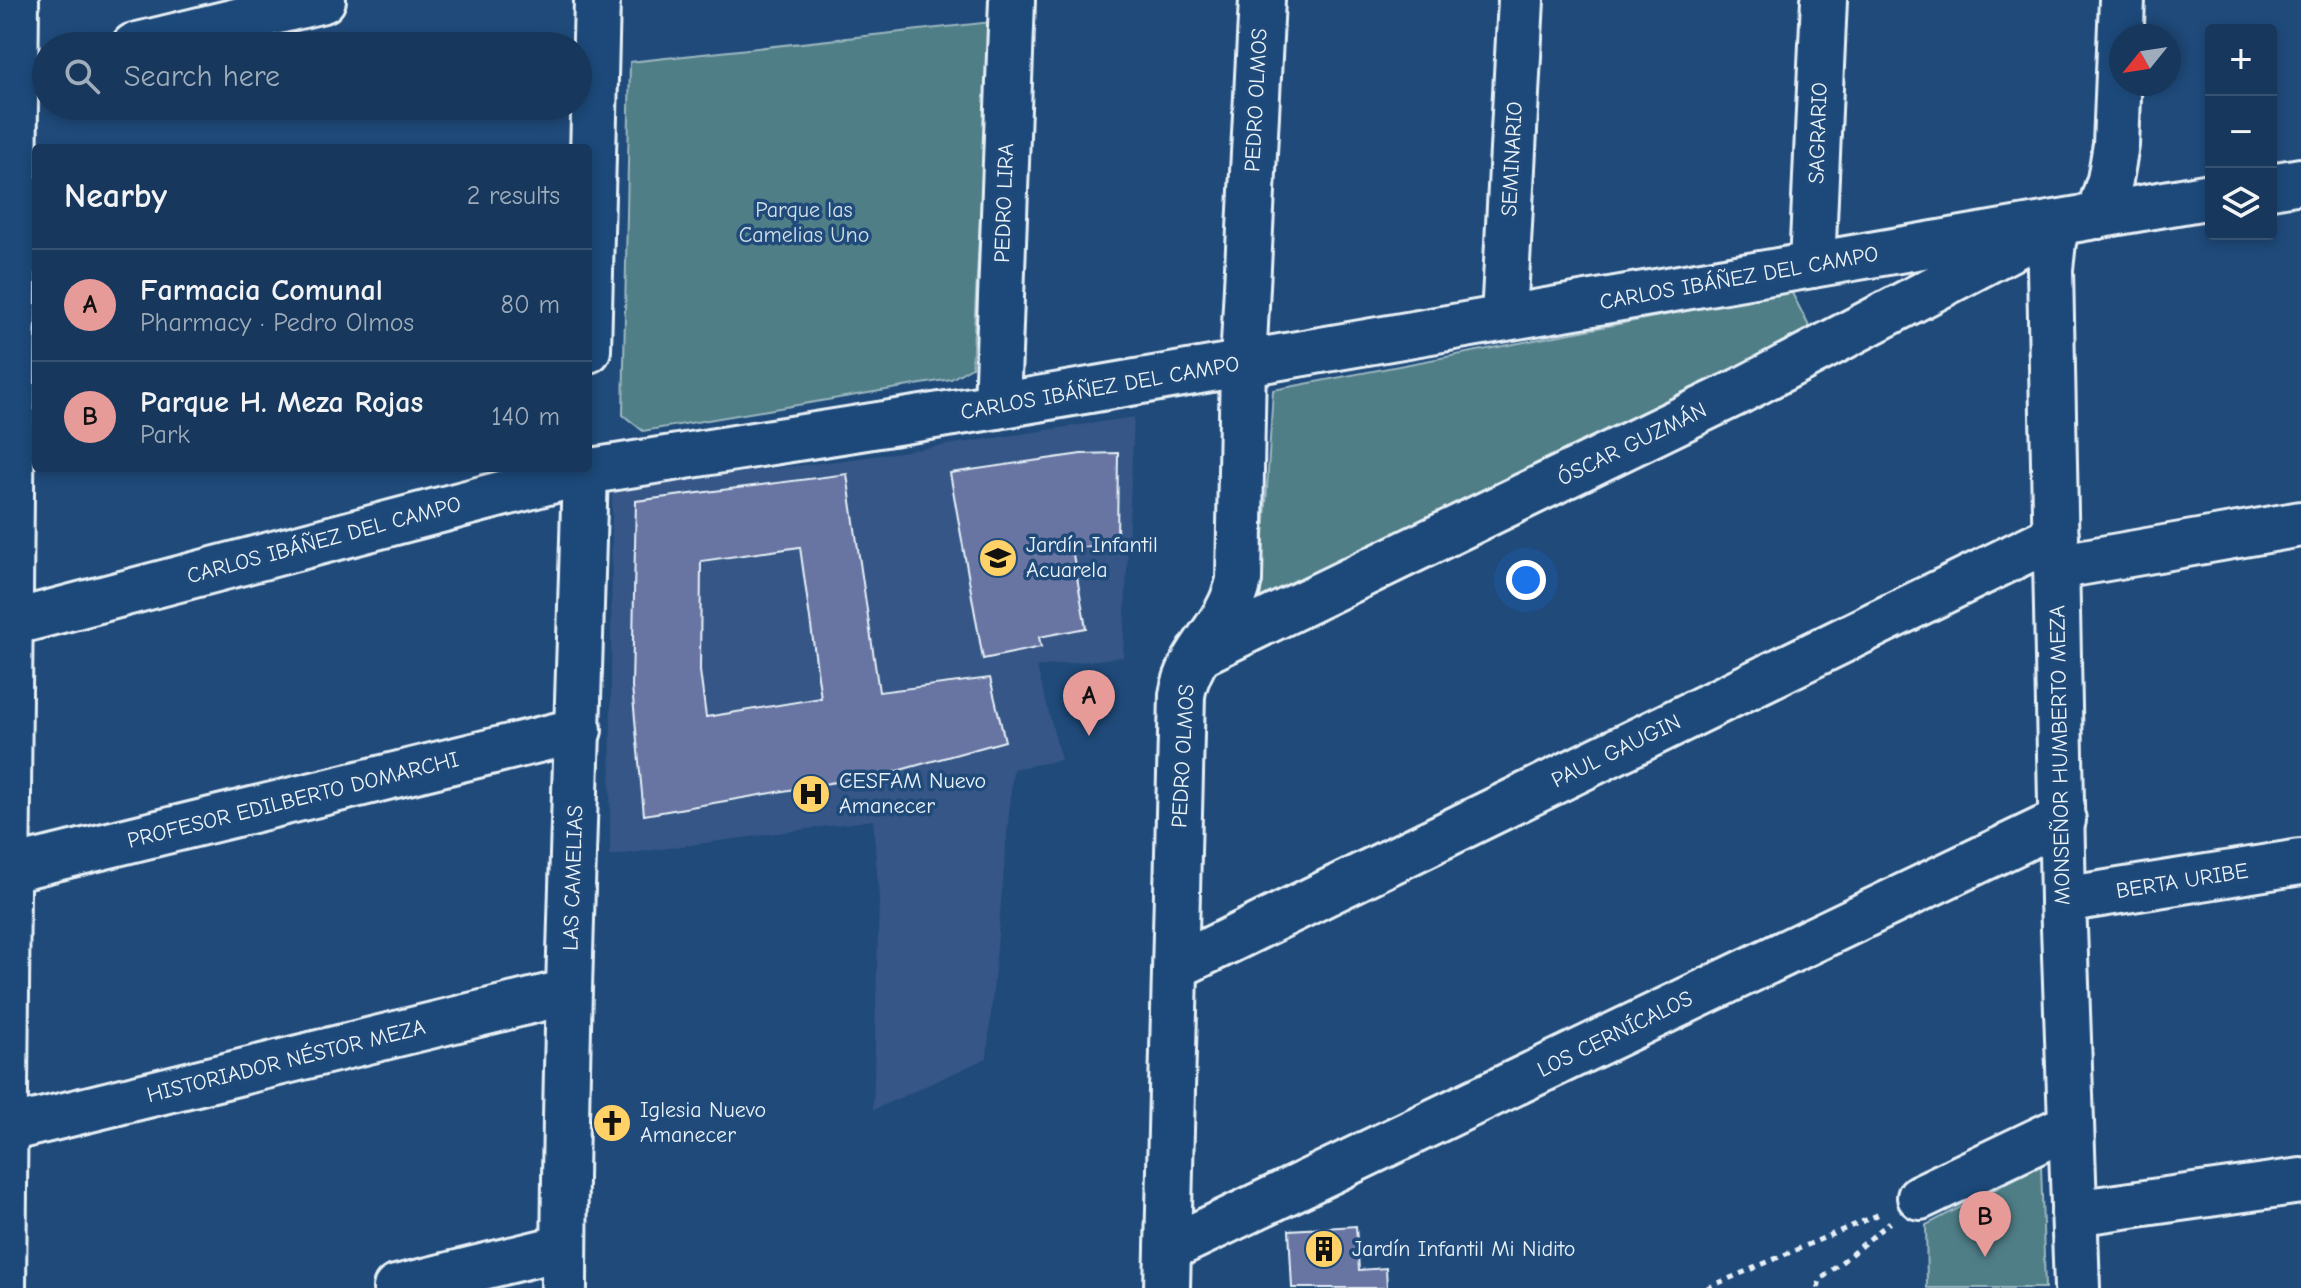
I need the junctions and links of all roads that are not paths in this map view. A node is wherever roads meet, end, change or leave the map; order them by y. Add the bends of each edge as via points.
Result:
1 (16, 0) edge
2 (323, 0) edge
3 (597, 0) edge
4 (1012, 0) edge
5 (1262, 0) edge
6 (1521, 0) edge
7 (1824, 0) edge
8 (2122, 0) edge
9 (192, 32) edge
10 (30, 71) edge
11 (591, 144) edge
12 (7, 152) edge
13 (2301, 181) edge
14 (2277, 185) edge
15 (2205, 197) edge
16 (2078, 219) junction
17 (1812, 265) junction
18 (1504, 318) junction
19 (24, 338) edge
20 (1243, 363) junction
21 (997, 406) junction
22 (592, 469) edge
23 (577, 472) edge
24 (585, 472) edge
25 (2301, 524) edge
26 (2056, 551) junction
27 (4, 624) edge
28 (1200, 654) junction
29 (579, 730) junction
30 (2063, 820) junction
31 (2301, 862) edge
32 (7, 870) junction
33 (2063, 900) junction
34 (1177, 966) junction
35 (568, 992) junction
36 (2071, 1125) junction
37 (4, 1130) junction
38 (2301, 1181) edge
39 (1920, 1197) road end
40 (2074, 1213) junction
41 (564, 1267) edge
42 (1168, 1268) edge
43 (3, 1288) edge
44 (396, 1288) edge
45 (2077, 1288) edge

1 - 10 street
2 - 9 street
3 - 11 street
4 - 21 street, PEDRO LIRA
5 - 20 street, PEDRO OLMOS
6 - 18 street, SEMINARIO
7 - 17 street, SAGRARIO
8 - 16 street, MONSEÑOR HUMBERTO MEZA via 2110,180
10 - 12 street
12 - 19 street
13 - 14 street
15 - 16 street, CARLOS IBÁÑEZ DEL CAMPO
16 - 17 street, CARLOS IBÁÑEZ DEL CAMPO
16 - 26 street, MONSEÑOR HUMBERTO MEZA via 2053,242 2050,269
16 - 28 street, ÓSCAR GUZMÁN via 1740,391
17 - 18 street, CARLOS IBÁÑEZ DEL CAMPO
18 - 20 street, CARLOS IBÁÑEZ DEL CAMPO
19 - 27 street
20 - 21 street, CARLOS IBÁÑEZ DEL CAMPO
20 - 28 street, PEDRO OLMOS via 1239,580 1227,616
21 - 22 street, CARLOS IBÁÑEZ DEL CAMPO
23 - 27 street, CARLOS IBÁÑEZ DEL CAMPO
24 - 29 street, LAS CAMELIAS
25 - 26 street, PAUL GAUGIN
26 - 30 street, MONSEÑOR HUMBERTO MEZA
26 - 34 street, PAUL GAUGIN
27 - 32 street
28 - 34 street, PEDRO OLMOS via 1182,695
29 - 32 street, PROFESOR EDILBERTO DOMARCHI
29 - 35 street, LAS CAMELIAS
30 - 33 street, MONSEÑOR HUMBERTO MEZA
30 - 42 street, LOS CERNÍCALOS
31 - 33 street, BERTA URIBE
32 - 37 street
33 - 36 street, MONSEÑOR HUMBERTO MEZA
34 - 42 street, PEDRO OLMOS
35 - 37 street, HISTORIADOR NÉSTOR MEZA
35 - 41 street, LAS CAMELIAS
36 - 39 street
36 - 40 street, MONSEÑOR HUMBERTO MEZA
37 - 43 street
38 - 40 street
40 - 45 street, MONSEÑOR HUMBERTO MEZA
41 - 44 street

